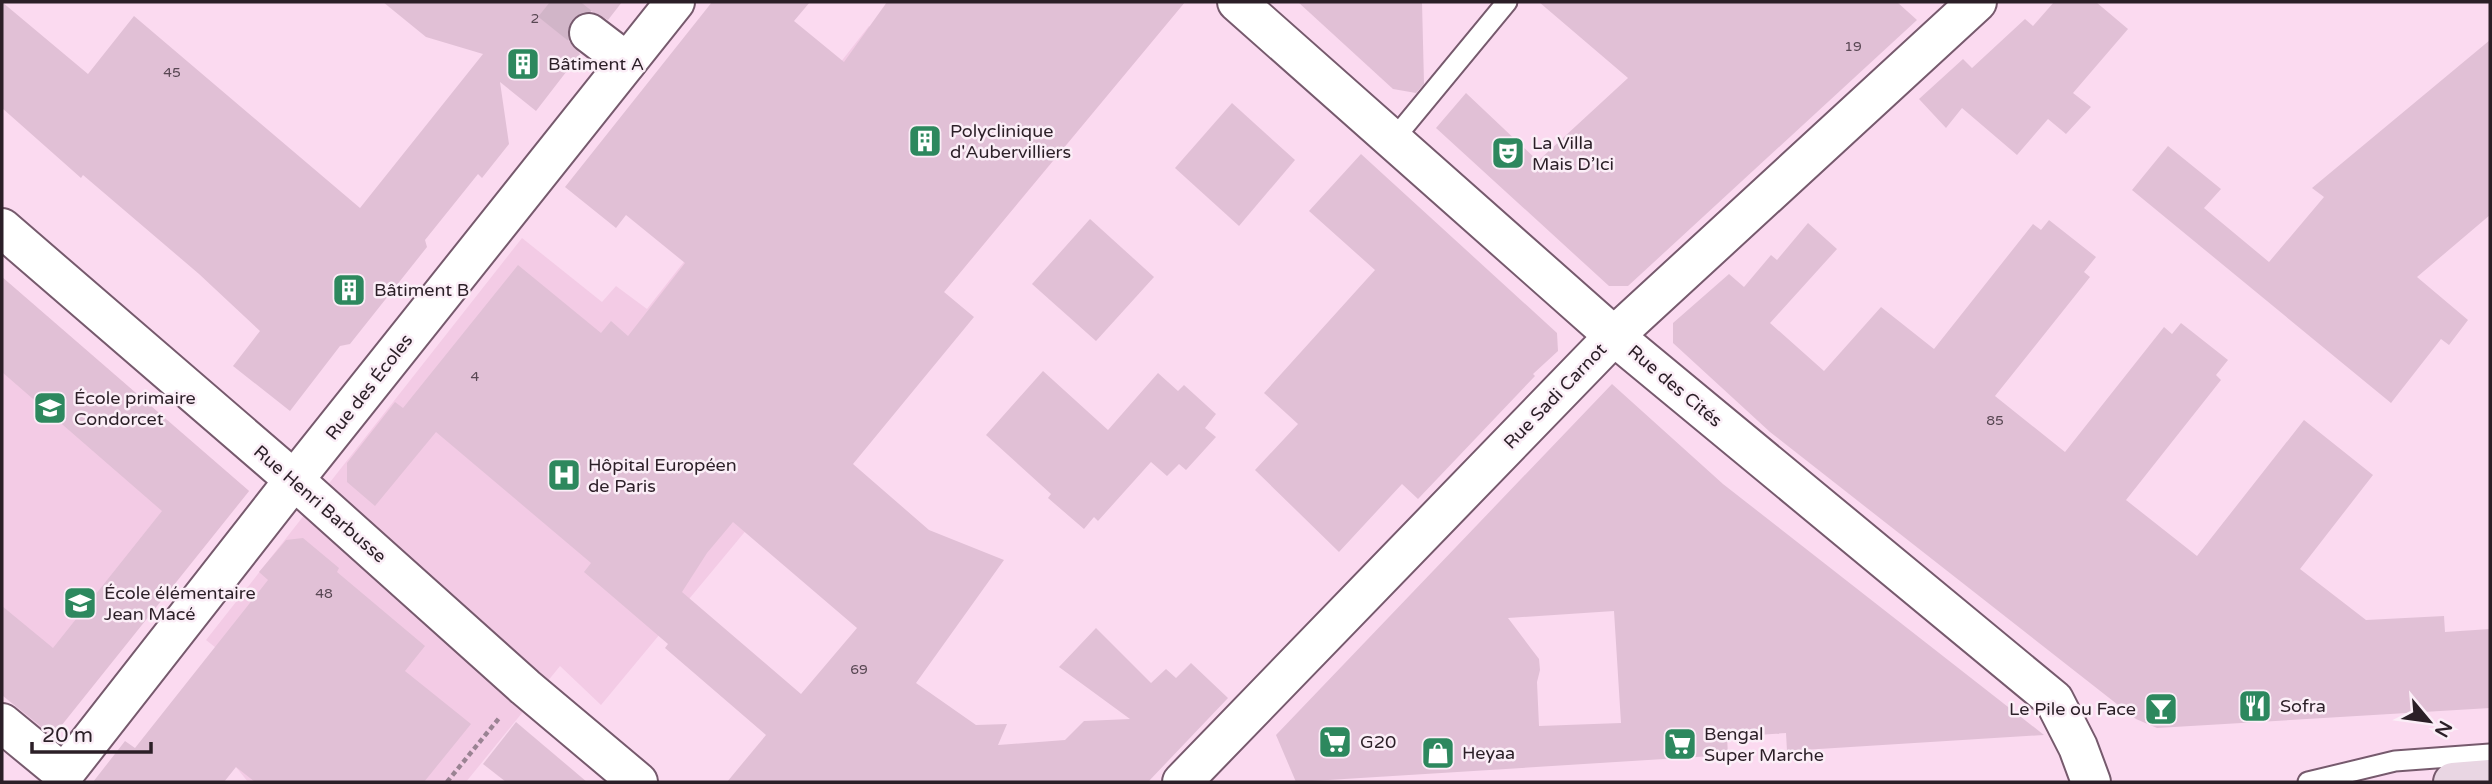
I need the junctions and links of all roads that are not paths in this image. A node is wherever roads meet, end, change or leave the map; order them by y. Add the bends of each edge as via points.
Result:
1 (675, 2) edge
2 (1237, 2) edge
3 (1507, 2) edge
4 (1977, 2) edge
5 (589, 33) tunnel mouth
6 (627, 62) junction
7 (1393, 140) junction
8 (2, 228) edge
9 (1614, 336) junction
10 (294, 480) junction
11 (2, 723) edge
12 (2490, 754) edge
13 (63, 778) edge
14 (2490, 779) edge
15 (638, 782) edge
16 (1182, 782) edge
17 (2091, 782) edge
18 (2308, 782) edge
19 (2454, 782) edge

1 - 6 street, Rue des Écoles
2 - 7 street, Rue des Cités
3 - 7 lane
4 - 9 street, Rue Sadi Carnot
5 - 6 street
6 - 10 street, Rue des Écoles
7 - 9 street, Rue des Cités
8 - 10 street, Rue Henri Barbusse
9 - 16 street, Rue Sadi Carnot
9 - 17 street, Rue des Cités via 2054,700
10 - 13 street, Rue des Écoles
10 - 15 street, Rue Henri Barbusse
11 - 13 street
12 - 18 lane via 2395,761
14 - 19 main road

